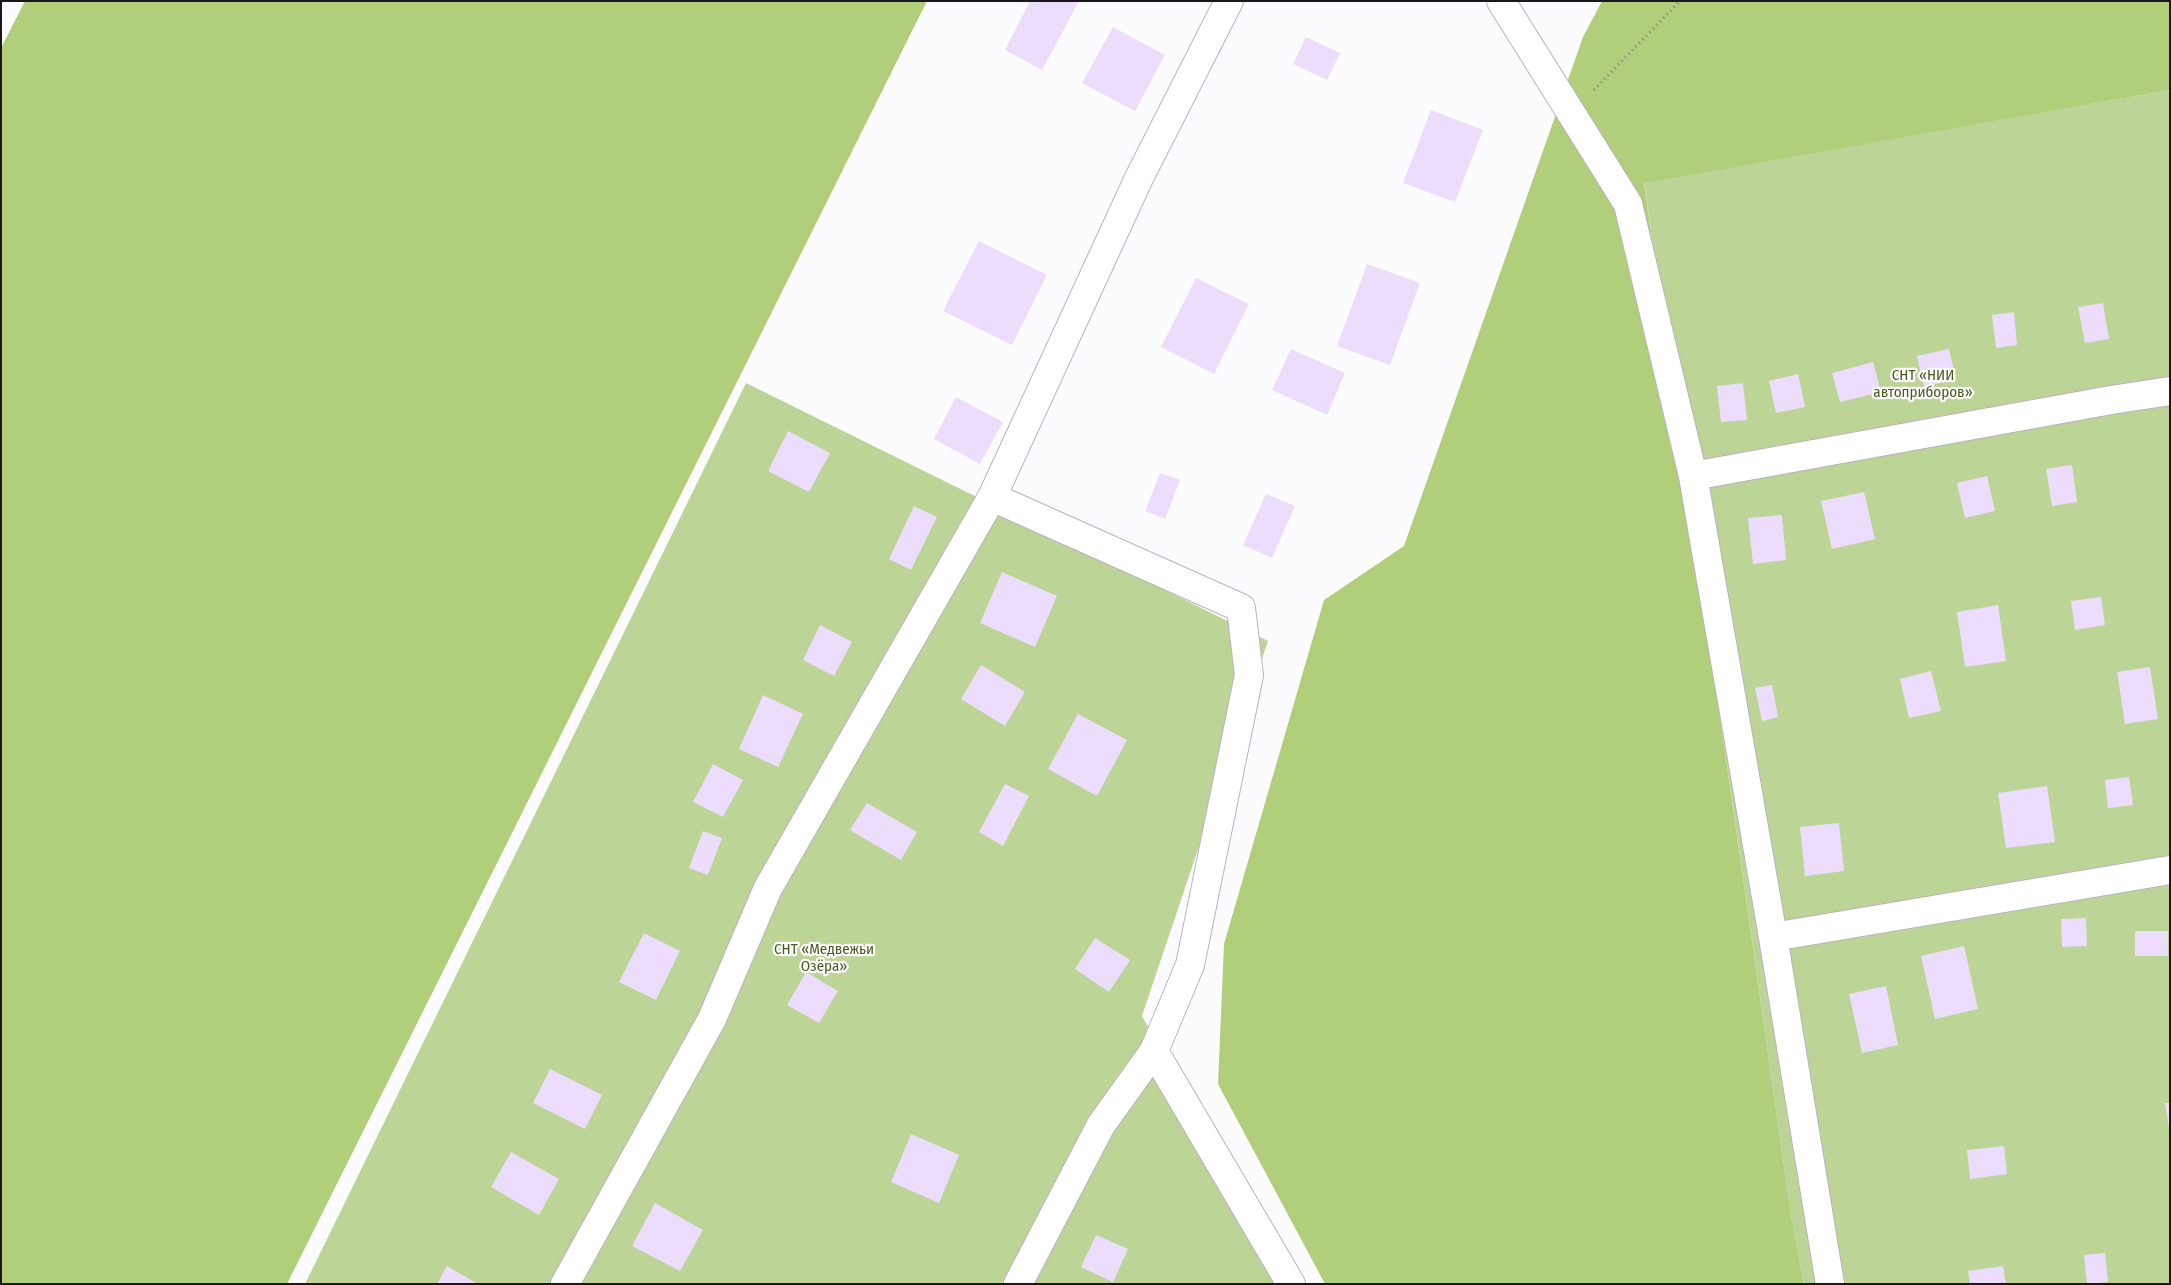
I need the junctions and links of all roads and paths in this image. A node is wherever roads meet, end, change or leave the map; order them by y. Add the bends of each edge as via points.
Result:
1 (1229, 1) edge
2 (1501, 1) edge
3 (1680, 1) edge
4 (1573, 112) junction
5 (2170, 391) edge
6 (1692, 476) junction
7 (992, 497) junction
8 (2170, 870) edge
9 (1773, 937) junction
10 (1154, 1051) junction
11 (565, 1284) edge
12 (1018, 1284) edge
13 (1292, 1284) edge
14 (1830, 1284) edge

1 - 7 street via 1139,178
2 - 4 street
3 - 4 path
4 - 6 street via 1628,204
5 - 6 street
6 - 9 street
7 - 10 street via 1241,608 1249,675 1190,965
7 - 11 street via 768,888 712,1019
8 - 9 street
9 - 14 street
10 - 12 street via 1101,1125
10 - 13 street

